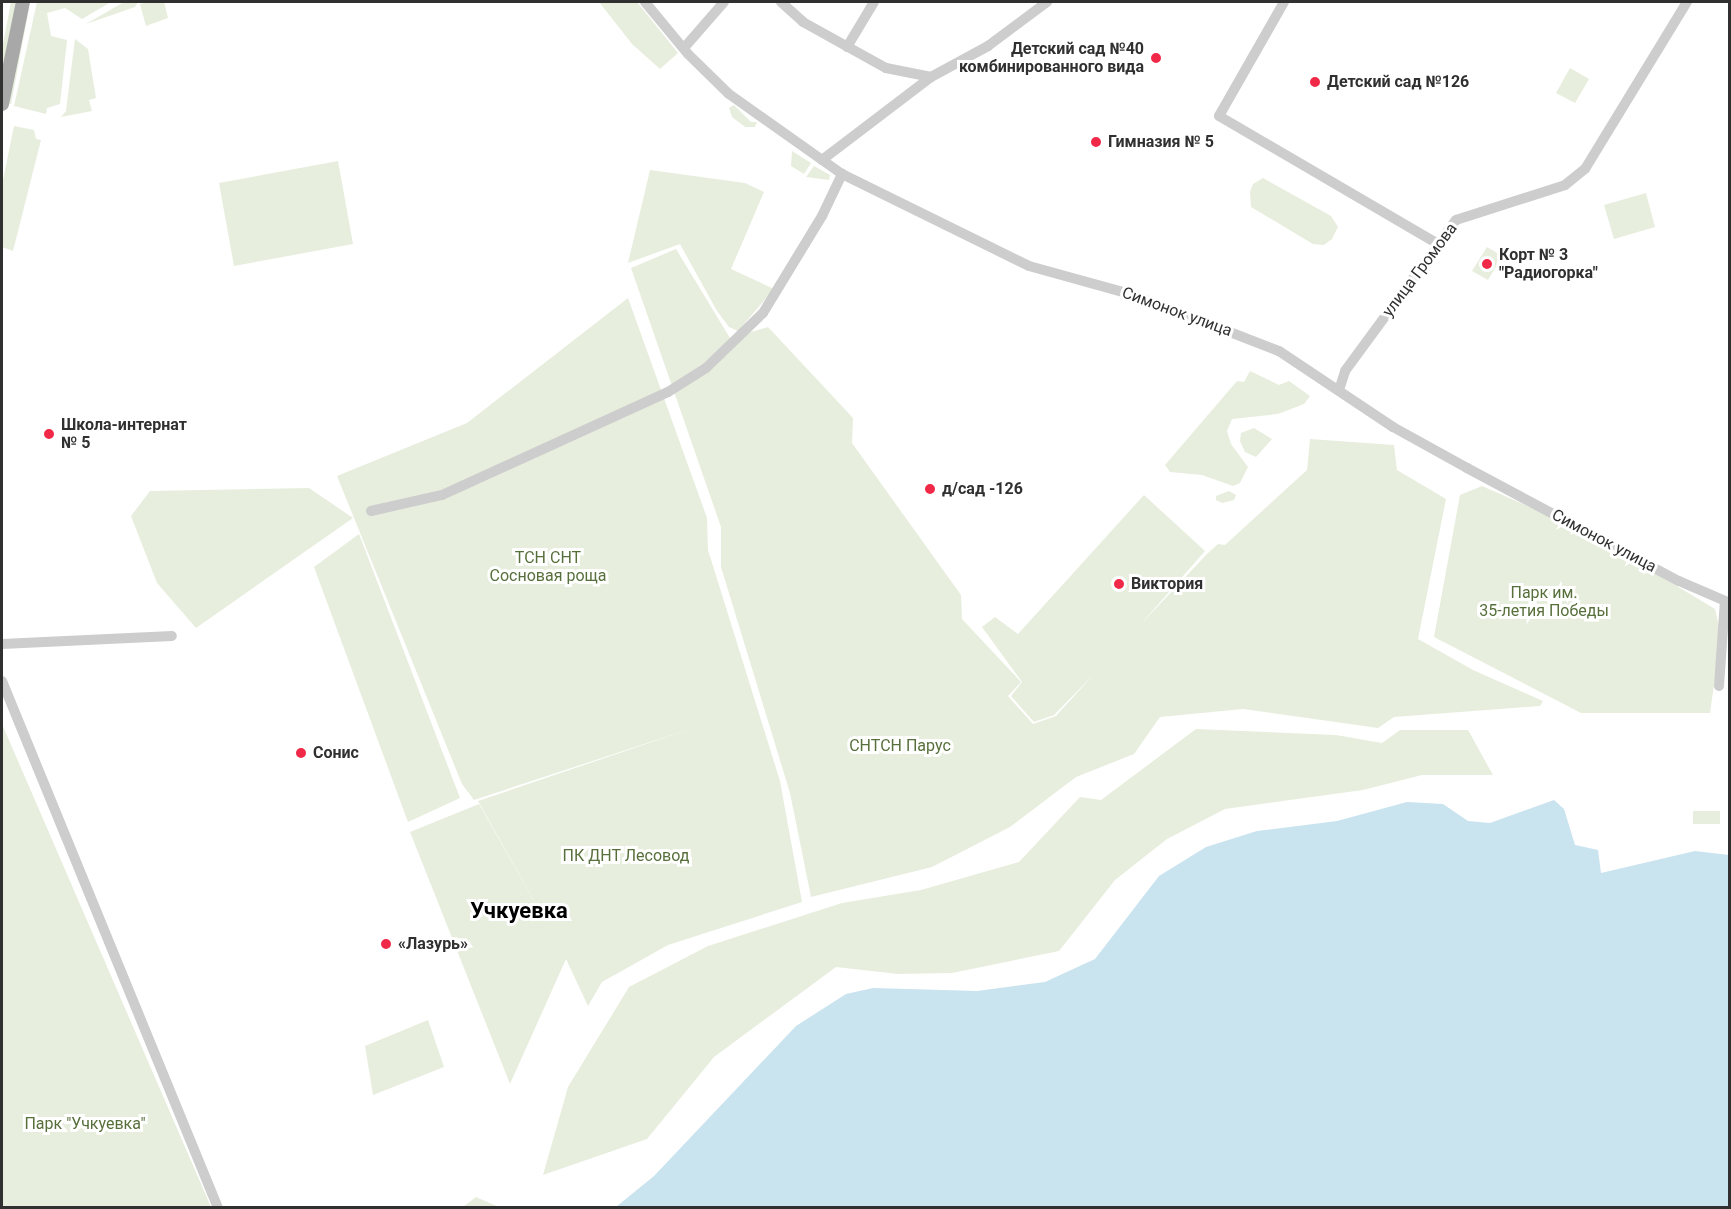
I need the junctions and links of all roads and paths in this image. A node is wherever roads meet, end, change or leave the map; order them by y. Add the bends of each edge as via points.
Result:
1 (23, 2) edge
2 (645, 2) edge
3 (724, 2) edge
4 (781, 2) edge
5 (874, 2) edge
6 (1044, 2) edge
7 (1284, 2) edge
8 (1688, 2) edge
9 (712, 7) edge
10 (847, 47) junction
11 (684, 48) junction
12 (931, 77) junction
13 (2, 104) edge
14 (822, 160) junction
15 (842, 174) junction
16 (1438, 244) junction
17 (1339, 390) junction
18 (371, 511) dead end
19 (1727, 602) edge
20 (172, 636) dead end
21 (2, 644) edge
22 (2, 681) edge
23 (1719, 686) dead end
24 (218, 1208) edge

1 - 13 main road
2 - 11 street, Симонок улица
3 - 9 street
4 - 10 street via 802,22
5 - 10 street
6 - 12 street via 988,46
7 - 16 street via 1219,116
8 - 16 street, улица Громова via 1585,169 1565,184 1467,214 1456,220
9 - 11 street
10 - 12 street via 886,68
11 - 14 street, Симонок улица via 729,94
12 - 14 street
14 - 15 street, Симонок улица
15 - 17 street, Симонок улица via 1029,266 1137,296 1279,351
15 - 18 street via 822,216 763,314 706,368 668,392 442,495
16 - 17 street, улица Громова via 1345,371
17 - 19 street, Симонок улица via 1393,427 1467,468 1679,581
19 - 23 street
20 - 21 street
22 - 24 street

